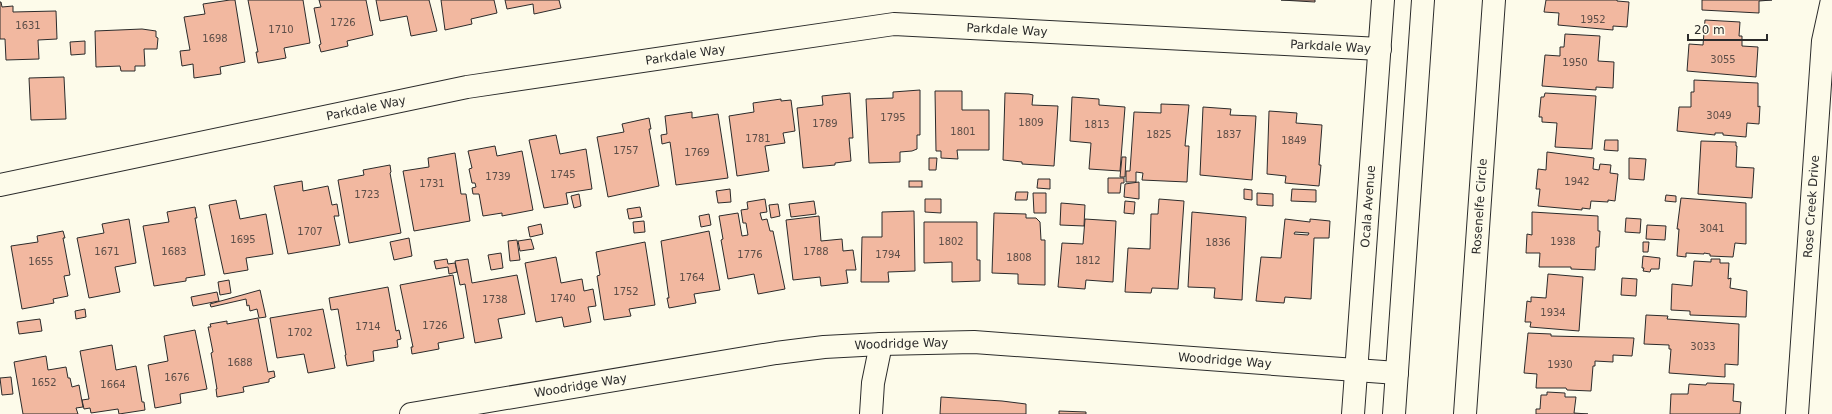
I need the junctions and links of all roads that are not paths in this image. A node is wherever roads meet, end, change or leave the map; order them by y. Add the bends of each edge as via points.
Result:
1 (1383, 0) edge
2 (1424, 0) edge
3 (1494, 0) edge
4 (1832, 0) edge
5 (1380, 49) junction
6 (0, 185) edge
7 (881, 344) junction
8 (1356, 370) junction
9 (1397, 373) junction
10 (411, 414) edge
11 (871, 414) edge
12 (1353, 414) edge
13 (1394, 414) edge
14 (1465, 414) edge
15 (1797, 414) edge

1 - 5 street, Ocala Avenue
2 - 9 street
3 - 14 street, Rosenelfe Circle
4 - 15 street, Rose Creek Drive via 1823,41
5 - 6 street, Parkdale Way via 894,24 466,88
5 - 8 street, Ocala Avenue
7 - 8 street, Woodridge Way via 974,342
7 - 10 street, Woodridge Way via 776,353
7 - 11 street via 873,383
8 - 9 street, Woodridge Way
8 - 12 street, Ocala Avenue
9 - 13 street

